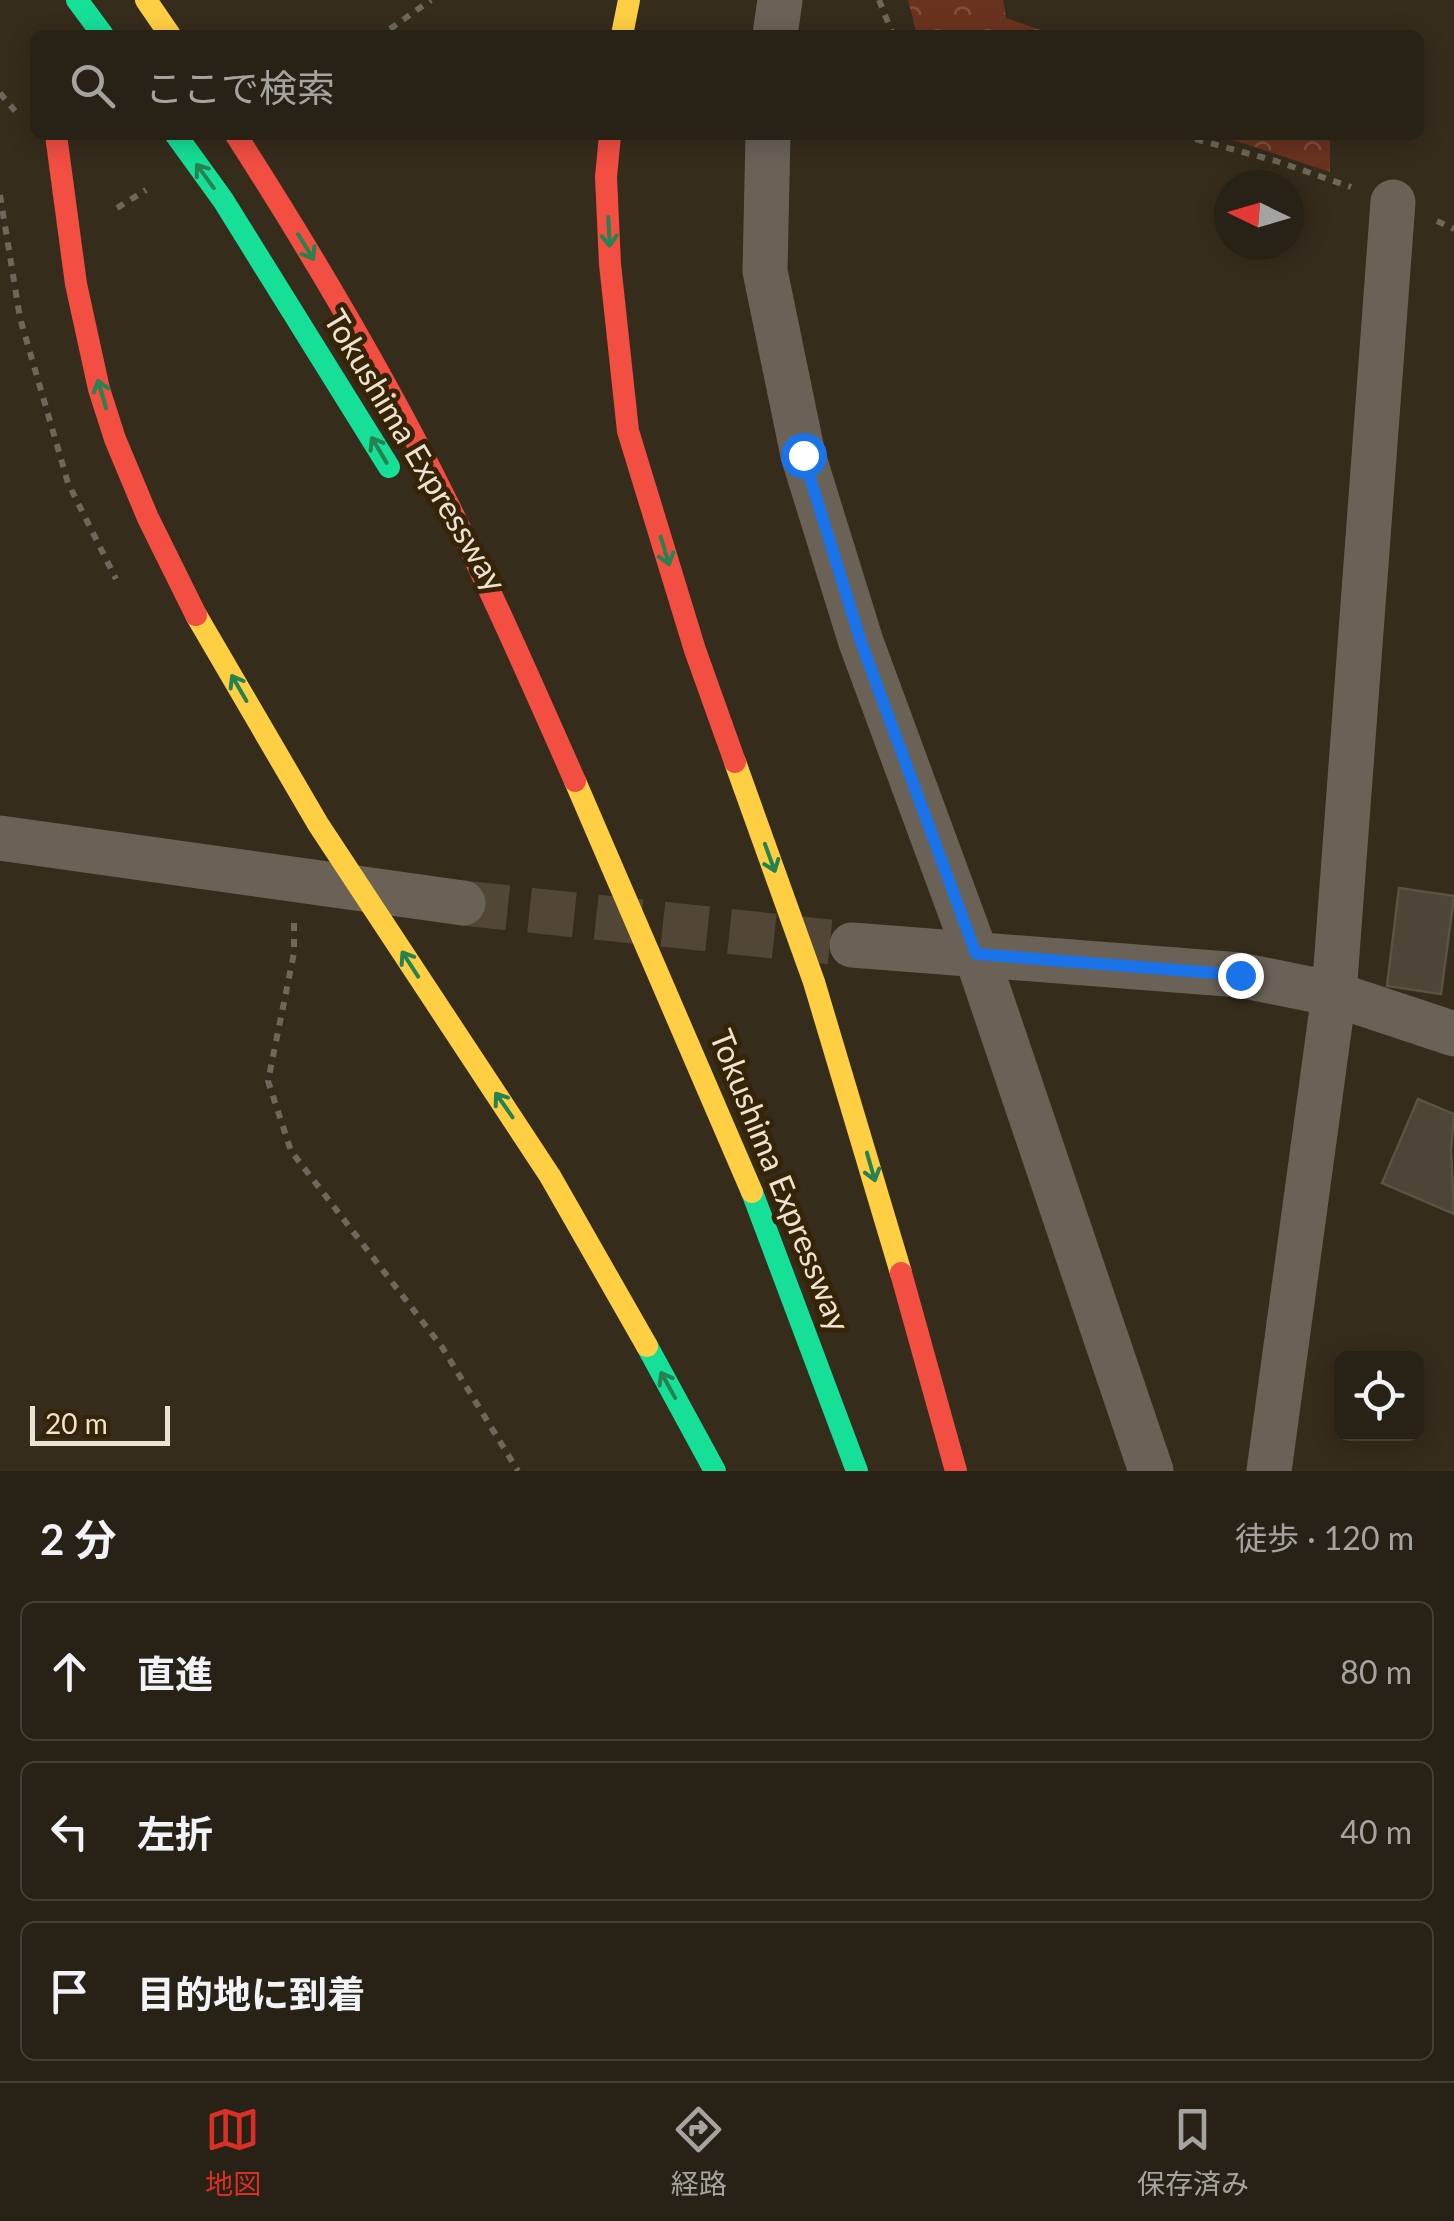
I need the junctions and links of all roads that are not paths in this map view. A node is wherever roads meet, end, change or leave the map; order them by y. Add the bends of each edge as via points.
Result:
1 (146, 0) edge
2 (629, 0) edge
3 (780, 0) edge
4 (68, 6) edge
5 (97, 30) edge
6 (167, 30) edge
7 (623, 30) edge
8 (777, 30) edge
9 (57, 140) edge
10 (180, 140) edge
11 (239, 140) edge
12 (610, 140) edge
13 (768, 140) edge
14 (1392, 202) road end
15 (405, 493) dead end
16 (464, 591) dead end
17 (586, 807) junction
18 (0, 838) edge
19 (463, 903) tunnel mouth
20 (852, 945) tunnel mouth
21 (976, 954) junction
22 (1334, 994) junction
23 (1454, 1034) edge
24 (715, 1471) edge
25 (857, 1471) edge
26 (956, 1471) edge
27 (1151, 1471) edge
28 (1269, 1471) edge

1 - 6 highway
2 - 7 highway
3 - 8 street
4 - 5 highway
24 -> 9 highway via 525,1134 295,786 214,645 114,436 89,349
15 -> 10 highway, Tokushima Expressway
11 -> 17 highway, Tokushima Expressway via 334,291 419,448
12 -> 26 highway via 610,264 628,431 696,650 814,982
13 - 21 street via 764,271 803,455 861,642
14 - 22 street
16 - 17 highway, Tokushima Expressway
17 - 25 highway, Tokushima Expressway via 737,1151
18 - 19 street
20 - 21 street
21 - 22 street via 1240,975
21 - 27 street
22 - 23 street
22 - 28 street

